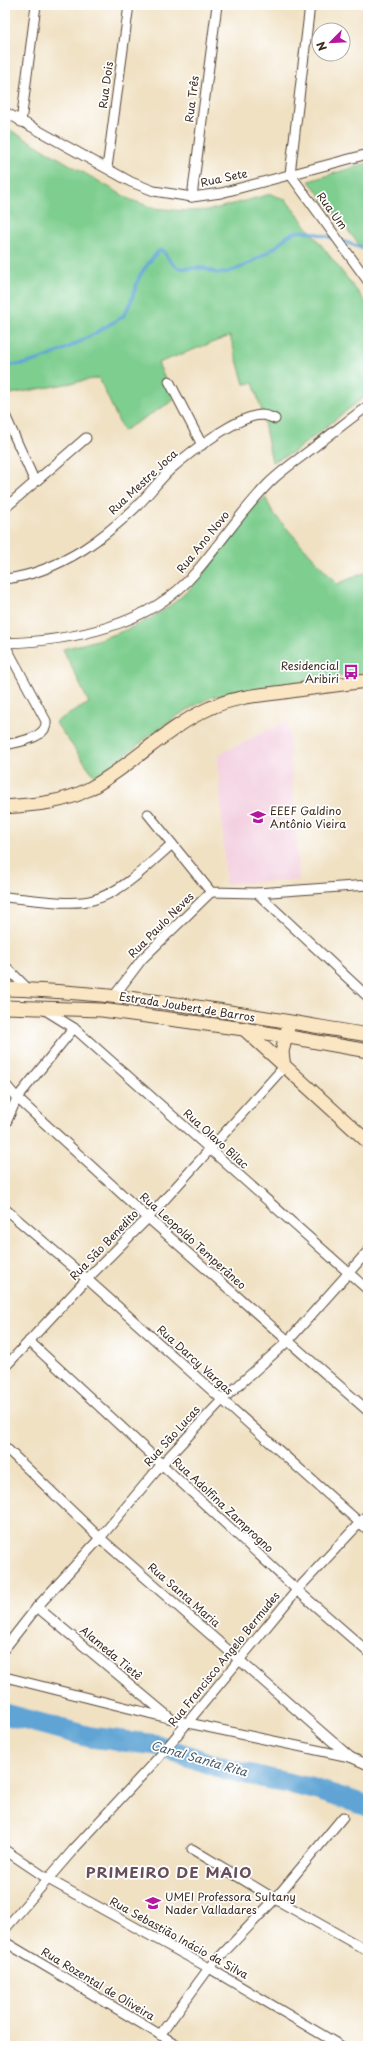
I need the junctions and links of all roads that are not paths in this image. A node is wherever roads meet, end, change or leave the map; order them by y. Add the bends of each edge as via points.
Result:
1 (36, 5) edge
2 (129, 5) edge
3 (216, 5) edge
4 (310, 5) edge
5 (5, 112) edge
6 (21, 122) junction
7 (368, 154) edge
8 (106, 168) junction
9 (290, 174) junction
10 (192, 197) junction
11 (368, 281) edge
12 (169, 381) dead end
13 (368, 406) edge
14 (5, 415) edge
15 (275, 419) dead end
16 (86, 438) dead end
17 (202, 445) junction
18 (35, 482) junction
19 (5, 508) edge
20 (5, 579) edge
21 (5, 644) edge
22 (368, 681) edge
23 (5, 745) edge
24 (5, 807) edge
25 (148, 814) dead end
26 (172, 844) junction
27 (368, 885) edge
28 (211, 892) junction
29 (257, 894) junction
30 (5, 897) edge
31 (5, 966) edge
32 (5, 989) edge
33 (28, 990) junction
34 (114, 996) junction
35 (368, 998) edge
36 (5, 1007) edge
37 (45, 1010) junction
38 (289, 1022) junction
39 (74, 1028) junction
40 (244, 1030) junction
41 (368, 1035) edge
42 (285, 1036) junction
43 (368, 1051) edge
44 (284, 1067) junction
45 (5, 1084) edge
46 (17, 1098) junction
47 (5, 1125) edge
48 (368, 1142) edge
49 (210, 1149) junction
50 (5, 1209) edge
51 (148, 1218) junction
52 (368, 1251) edge
53 (349, 1274) junction
54 (87, 1279) junction
55 (368, 1290) edge
56 (29, 1341) junction
57 (288, 1341) junction
58 (5, 1367) edge
59 (222, 1400) junction
60 (368, 1411) edge
61 (5, 1447) edge
62 (162, 1464) junction
63 (368, 1514) edge
64 (360, 1523) junction
65 (368, 1530) edge
66 (100, 1538) junction
67 (297, 1590) junction
68 (37, 1607) junction
69 (5, 1648) edge
70 (368, 1652) edge
71 (240, 1660) junction
72 (5, 1677) edge
73 (171, 1718) junction
74 (188, 1723) junction
75 (350, 1758) junction
76 (368, 1765) edge
77 (344, 1817) dead end
78 (192, 1849) dead end
79 (5, 1850) edge
80 (48, 1879) junction
81 (276, 1899) junction
82 (5, 1929) edge
83 (5, 1942) edge
84 (368, 1951) edge
85 (209, 1968) junction
86 (160, 2036) junction
87 (179, 2046) edge
88 (341, 2046) edge

1 - 6 street
2 - 8 street, Rua Dois
3 - 10 street, Rua Três
4 - 9 street
5 - 6 street, Rua Sete
6 - 8 street, Rua Sete
7 - 9 street, Rua Sete
8 - 10 street, Rua Sete via 154,191
9 - 10 street, Rua Sete via 221,193
9 - 11 street, Rua Um
12 - 17 street
13 - 21 street, Rua Ano Novo via 271,481 195,573 162,602 126,620 84,634 61,639
14 - 18 street
15 - 17 street, Rua Mestre Joca via 264,415 245,418
16 - 18 street
17 - 20 street, Rua Mestre Joca via 170,470 134,509 85,549 42,570 22,577
18 - 19 street
21 - 23 street via 46,721 44,732
22 - 24 main road via 249,696 211,707 176,727 88,790 51,802
25 - 26 street
26 - 28 street
26 - 30 street via 123,886 92,900 73,902
27 - 29 street
28 - 29 street
28 - 34 street, Rua Paulo Neves via 142,959
29 - 35 street
31 - 33 street
32 - 33 main road, Estrada Joubert de Barros
33 - 34 main road, Estrada Joubert de Barros
34 - 38 main road, Estrada Joubert de Barros
36 - 37 main road, Estrada Joubert de Barros
37 - 39 street, Rua Olavo Bilac
37 - 40 main road, Estrada Joubert de Barros via 102,1010
38 - 41 main road, Estrada Joubert de Barros
38 - 42 main road
39 - 46 street
39 - 49 street, Rua Olavo Bilac
40 - 42 main road, Estrada Joubert de Barros
40 - 44 main road
42 - 43 main road, Estrada Joubert de Barros
42 - 44 main road via 282,1052
44 - 48 main road
44 - 49 street, Rua São Benedito
45 - 46 street, Rua Leopoldo Temperâneo
46 - 47 street
46 - 51 street, Rua Leopoldo Temperâneo
49 - 51 street, Rua São Benedito
49 - 53 street, Rua Olavo Bilac
50 - 54 street, Rua Darcy Vargas
51 - 54 street, Rua São Benedito
51 - 57 street, Rua Leopoldo Temperâneo
52 - 53 street, Rua São Lucas
53 - 55 street, Rua Olavo Bilac
53 - 57 street, Rua São Lucas
54 - 56 street, Rua São Benedito
54 - 59 street, Rua Darcy Vargas
56 - 58 street, Rua São Benedito
56 - 62 street, Rua Adolfina Zamprogno
57 - 59 street, Rua São Lucas
57 - 60 street, Rua Leopoldo Temperâneo
59 - 62 street, Rua São Lucas
59 - 64 street, Rua Darcy Vargas
61 - 66 street, Rua Santa Maria
62 - 66 street, Rua São Lucas
62 - 67 street, Rua Adolfina Zamprogno
63 - 64 street, Rua Francisco Angelo Bermudes
64 - 65 street, Rua Darcy Vargas
64 - 67 street, Rua Francisco Angelo Bermudes
66 - 68 street, Rua São Lucas
66 - 71 street, Rua Santa Maria
67 - 70 street, Rua Adolfina Zamprogno
67 - 71 street, Rua Francisco Angelo Bermudes
68 - 69 street, Rua São Lucas
68 - 73 street, Alameda Tietê
71 - 74 street, Rua Francisco Angelo Bermudes
71 - 75 street, Rua Santa Maria
72 - 73 street
73 - 74 street
74 - 75 street
74 - 80 street, Rua Francisco Angelo Bermudes
75 - 76 street
77 - 81 street
78 - 81 street
79 - 80 street, Rua Sebastião Inácio da Silva
80 - 82 street, Rua Francisco Angelo Bermudes
80 - 85 street, Rua Sebastião Inácio da Silva
81 - 84 street
81 - 85 street
83 - 86 street, Rua Rozental de Oliveira
85 - 86 street
85 - 88 street, Rua Sebastião Inácio da Silva
86 - 87 street, Rua Rozental de Oliveira

